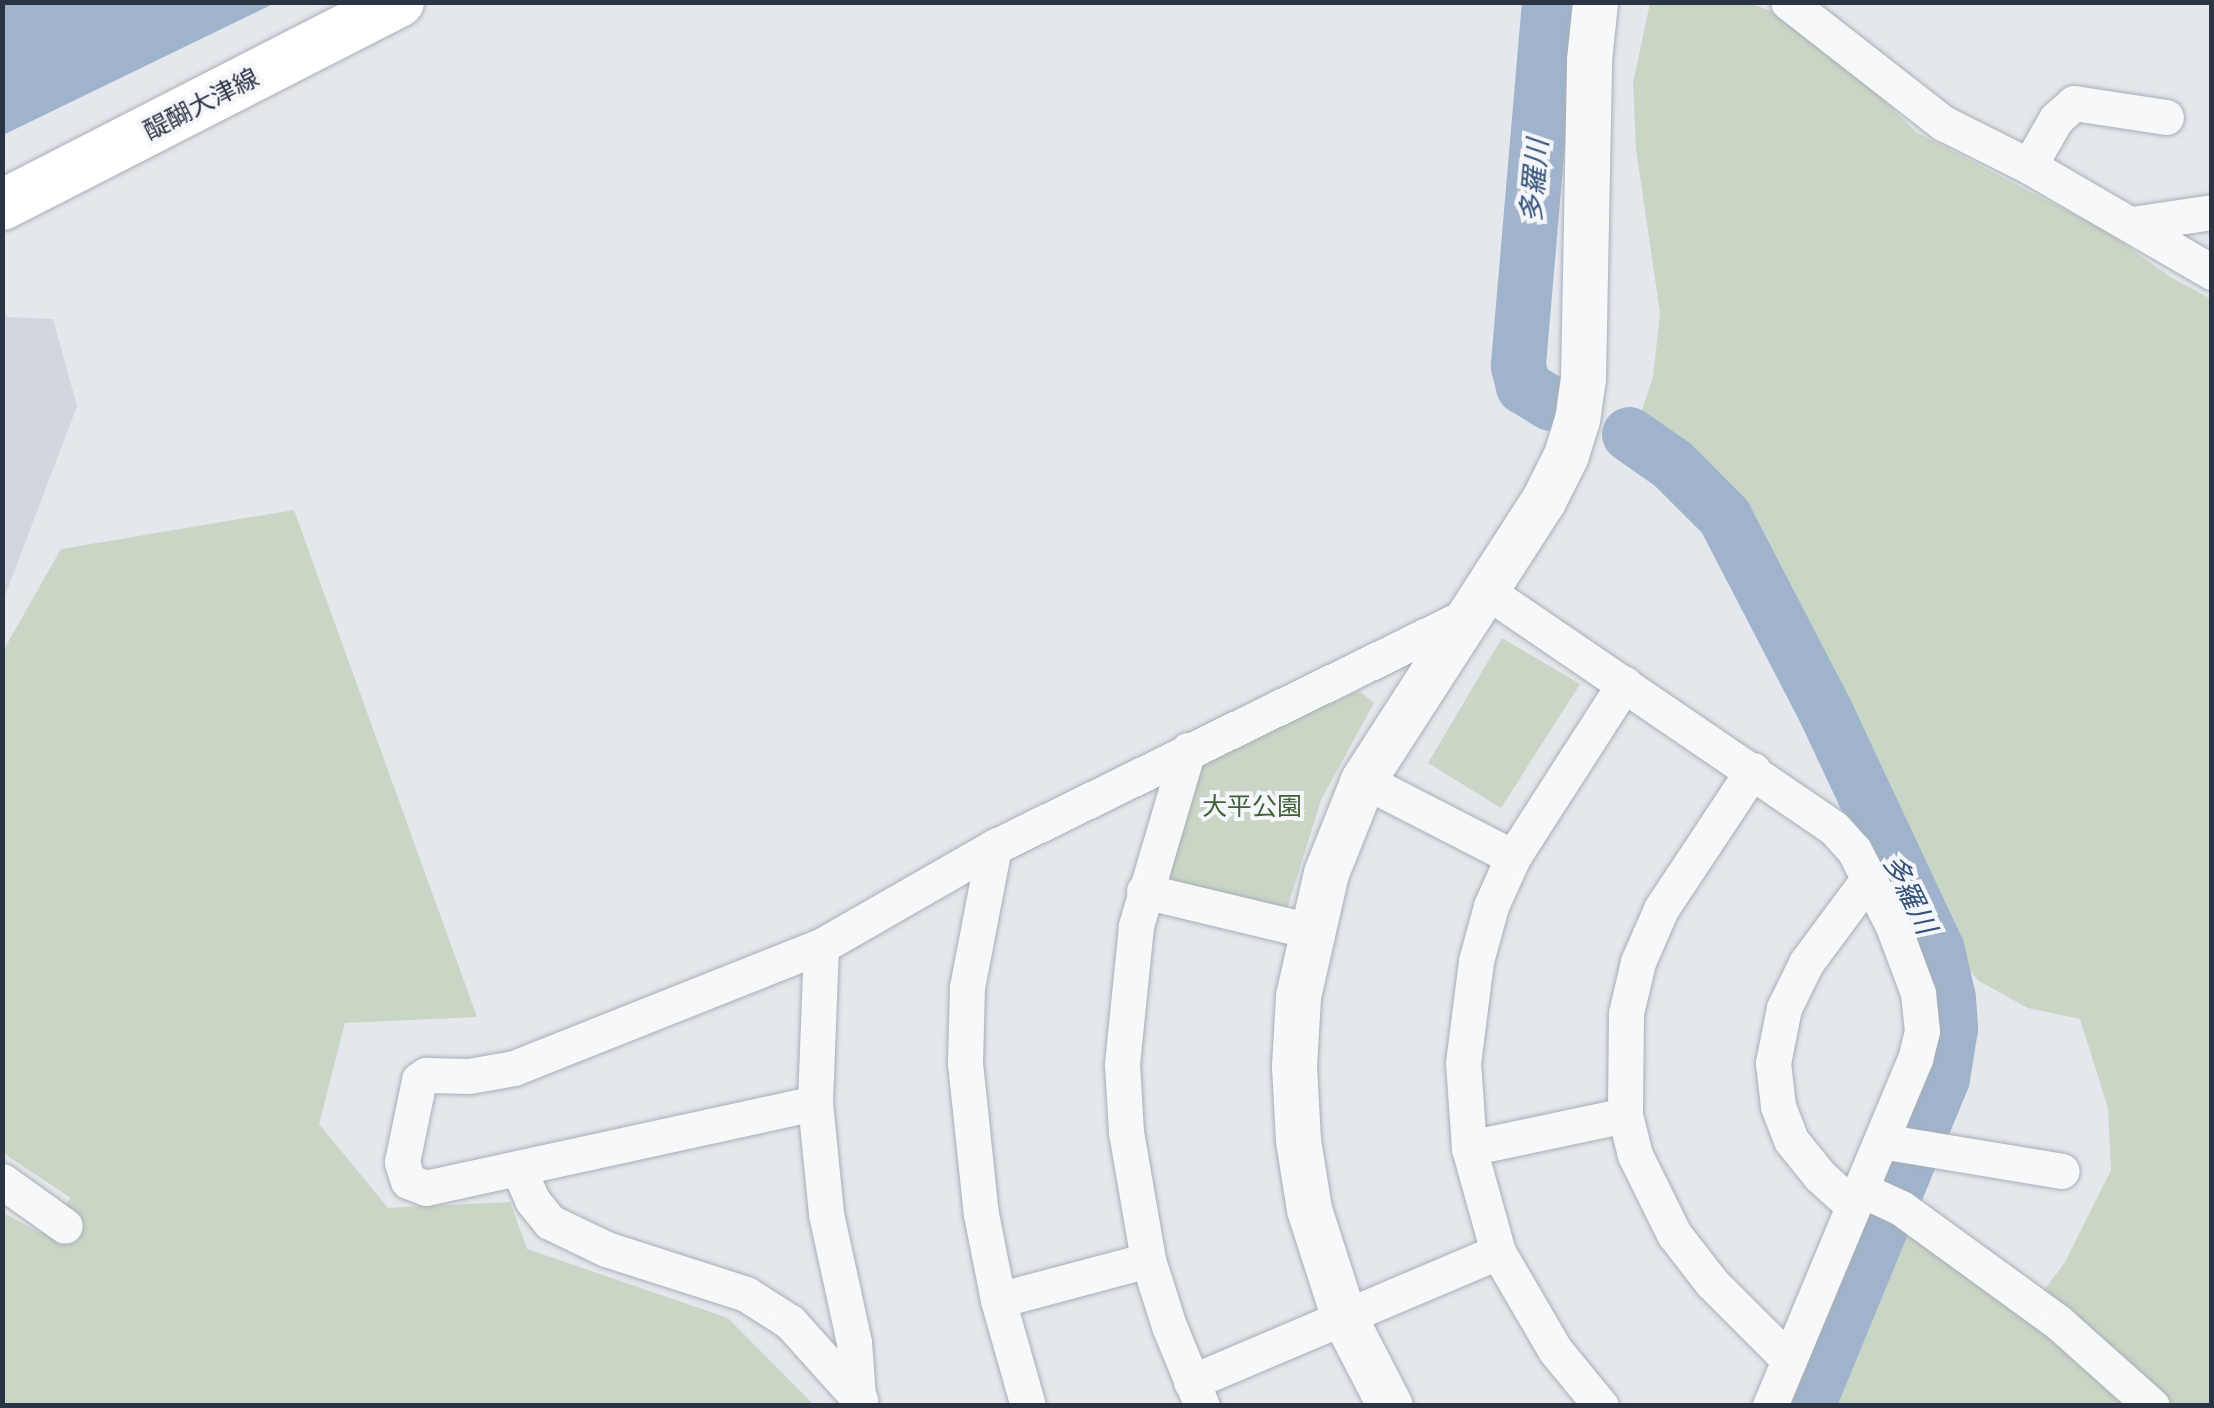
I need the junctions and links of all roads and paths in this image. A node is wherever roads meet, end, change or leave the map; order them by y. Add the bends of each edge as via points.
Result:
1 (399, 2) edge
2 (1594, 2) edge
3 (1788, 2) edge
4 (2166, 117) dead end
5 (2029, 166) junction
6 (2, 204) edge
7 (2212, 212) edge
8 (2132, 224) junction
9 (2212, 272) edge
10 (1477, 602) junction
11 (1624, 684) junction
12 (1328, 686) junction
13 (1405, 710) junction
14 (1188, 750) junction
15 (1753, 770) junction
16 (1362, 780) junction
17 (994, 847) junction
18 (1513, 857) junction
19 (1869, 878) junction
20 (1144, 891) junction
21 (1310, 932) junction
22 (821, 946) junction
23 (815, 1103) junction
24 (1625, 1115) junction
25 (1881, 1141) junction
26 (1469, 1148) junction
27 (518, 1168) junction
28 (2062, 1171) dead end
29 (2, 1182) edge
30 (1856, 1198) junction
31 (66, 1226) dead end
32 (1498, 1252) junction
33 (1148, 1260) junction
34 (998, 1300) junction
35 (1344, 1315) junction
36 (1789, 1360) junction
37 (1197, 1394) edge
38 (861, 1402) edge
39 (1028, 1406) edge
40 (1390, 1406) edge
41 (1602, 1406) edge
42 (1770, 1406) edge
43 (2152, 1406) edge

1 - 6 main road, 醍醐大津線
2 - 10 street via 1576,420 1543,501
3 - 5 street via 1913,103
4 - 5 street via 2074,102
5 - 8 street
7 - 8 street
8 - 9 street
10 - 11 street
10 - 12 street
10 - 13 street
11 - 15 street
11 - 18 street
12 - 13 street via 1388,678
12 - 14 street
13 - 16 street
14 - 17 street
14 - 20 street
15 - 19 street via 1834,828
15 - 24 street via 1662,909 1638,962 1626,1014
16 - 18 street
16 - 21 street
17 - 22 street
17 - 34 street via 968,987 964,1064 980,1214
18 - 26 street via 1491,906 1468,1014 1463,1063
19 - 25 street via 1918,993 1922,1030
19 - 30 street via 1806,963 1784,1008 1772,1063 1791,1140 1820,1176
20 - 21 street
20 - 33 street via 1122,1064
21 - 35 street via 1296,1031 1298,1140 1323,1264
22 - 23 street
22 - 27 street via 514,1068 419,1080 402,1162 408,1180 426,1188
23 - 27 street
23 - 38 street via 826,1214
24 - 26 street
24 - 36 street via 1645,1182 1674,1234
25 - 28 street
25 - 30 street
26 - 32 street
27 - 38 street via 550,1222 606,1250 746,1294 790,1322
29 - 31 street
30 - 36 street
30 - 43 street via 1901,1208 2042,1310
32 - 35 street
32 - 41 street via 1554,1350
33 - 34 street
33 - 37 street
34 - 39 street
35 - 37 street
35 - 40 street
36 - 42 street

